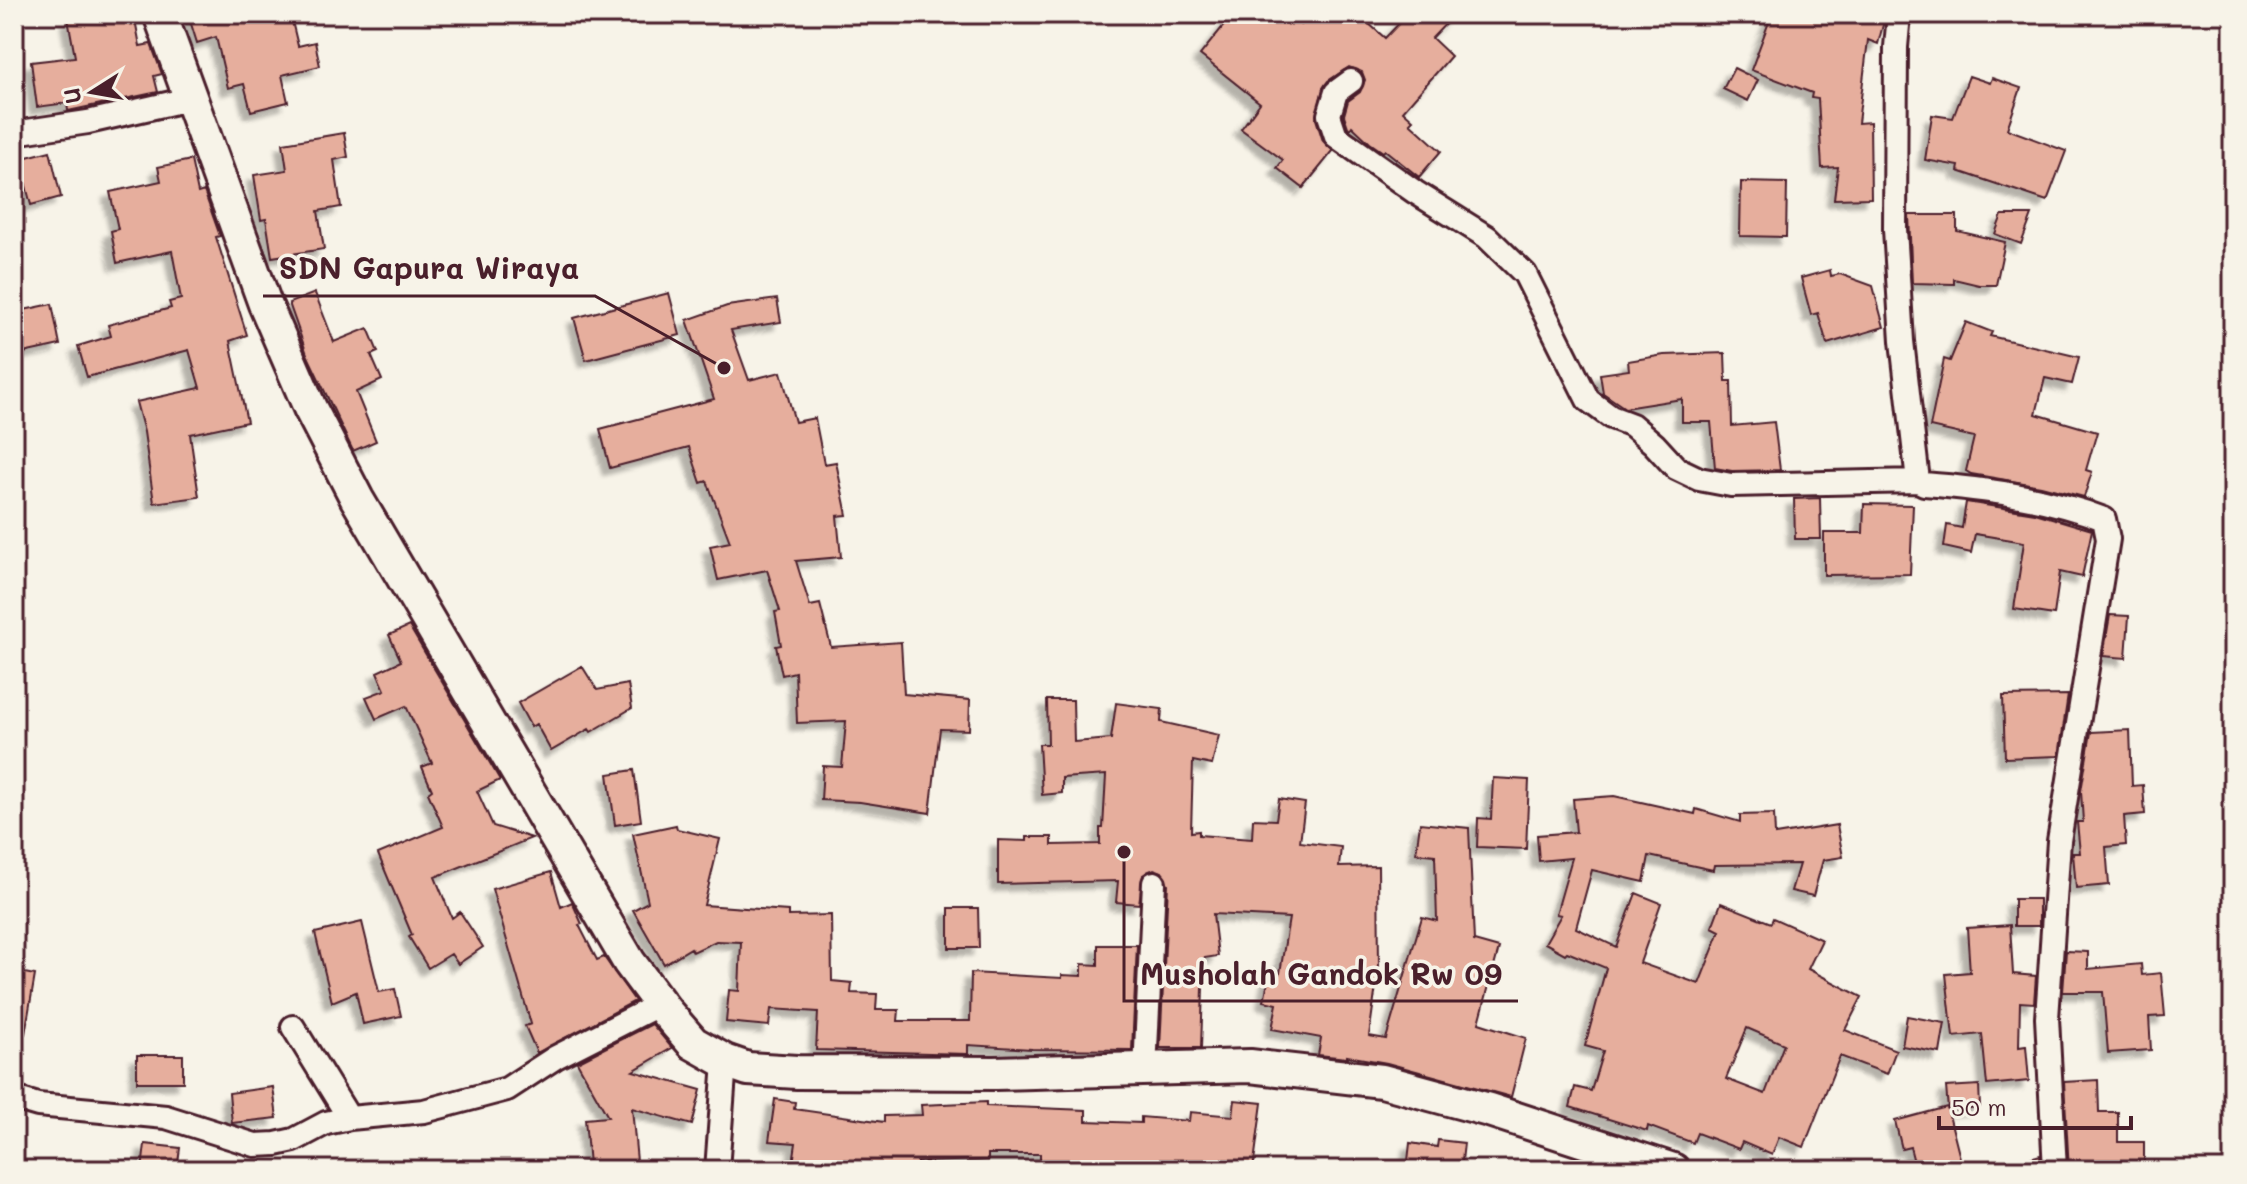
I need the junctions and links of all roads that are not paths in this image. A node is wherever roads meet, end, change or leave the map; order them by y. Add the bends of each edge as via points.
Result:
1 (160, 14) edge
2 (1899, 14) edge
3 (1351, 81) dead end
4 (189, 99) junction
5 (14, 133) edge
6 (1918, 481) junction
7 (1154, 883) dead end
8 (660, 1004) junction
9 (293, 1027) dead end
10 (725, 1061) junction
11 (1145, 1070) junction
12 (14, 1098) edge
13 (349, 1118) junction
14 (717, 1170) edge
15 (1673, 1170) edge
16 (2055, 1170) edge

1 - 4 main road
2 - 6 street via 1895,229
3 - 6 street via 1336,92 1329,115 1336,136 1487,237 1525,274 1588,400 1632,425 1676,468 1731,485
4 - 5 street
4 - 8 main road via 265,304 350,486 629,962
6 - 16 street via 2023,495 2104,519 2108,539 2059,841 2047,1018
7 - 11 street
8 - 10 main road via 693,1043
8 - 13 street via 556,1057 507,1089 424,1111
9 - 13 street
10 - 11 main road via 748,1069 797,1072
10 - 14 street
11 - 15 main road via 1250,1066 1382,1081
12 - 13 street via 166,1117 255,1145 294,1140

